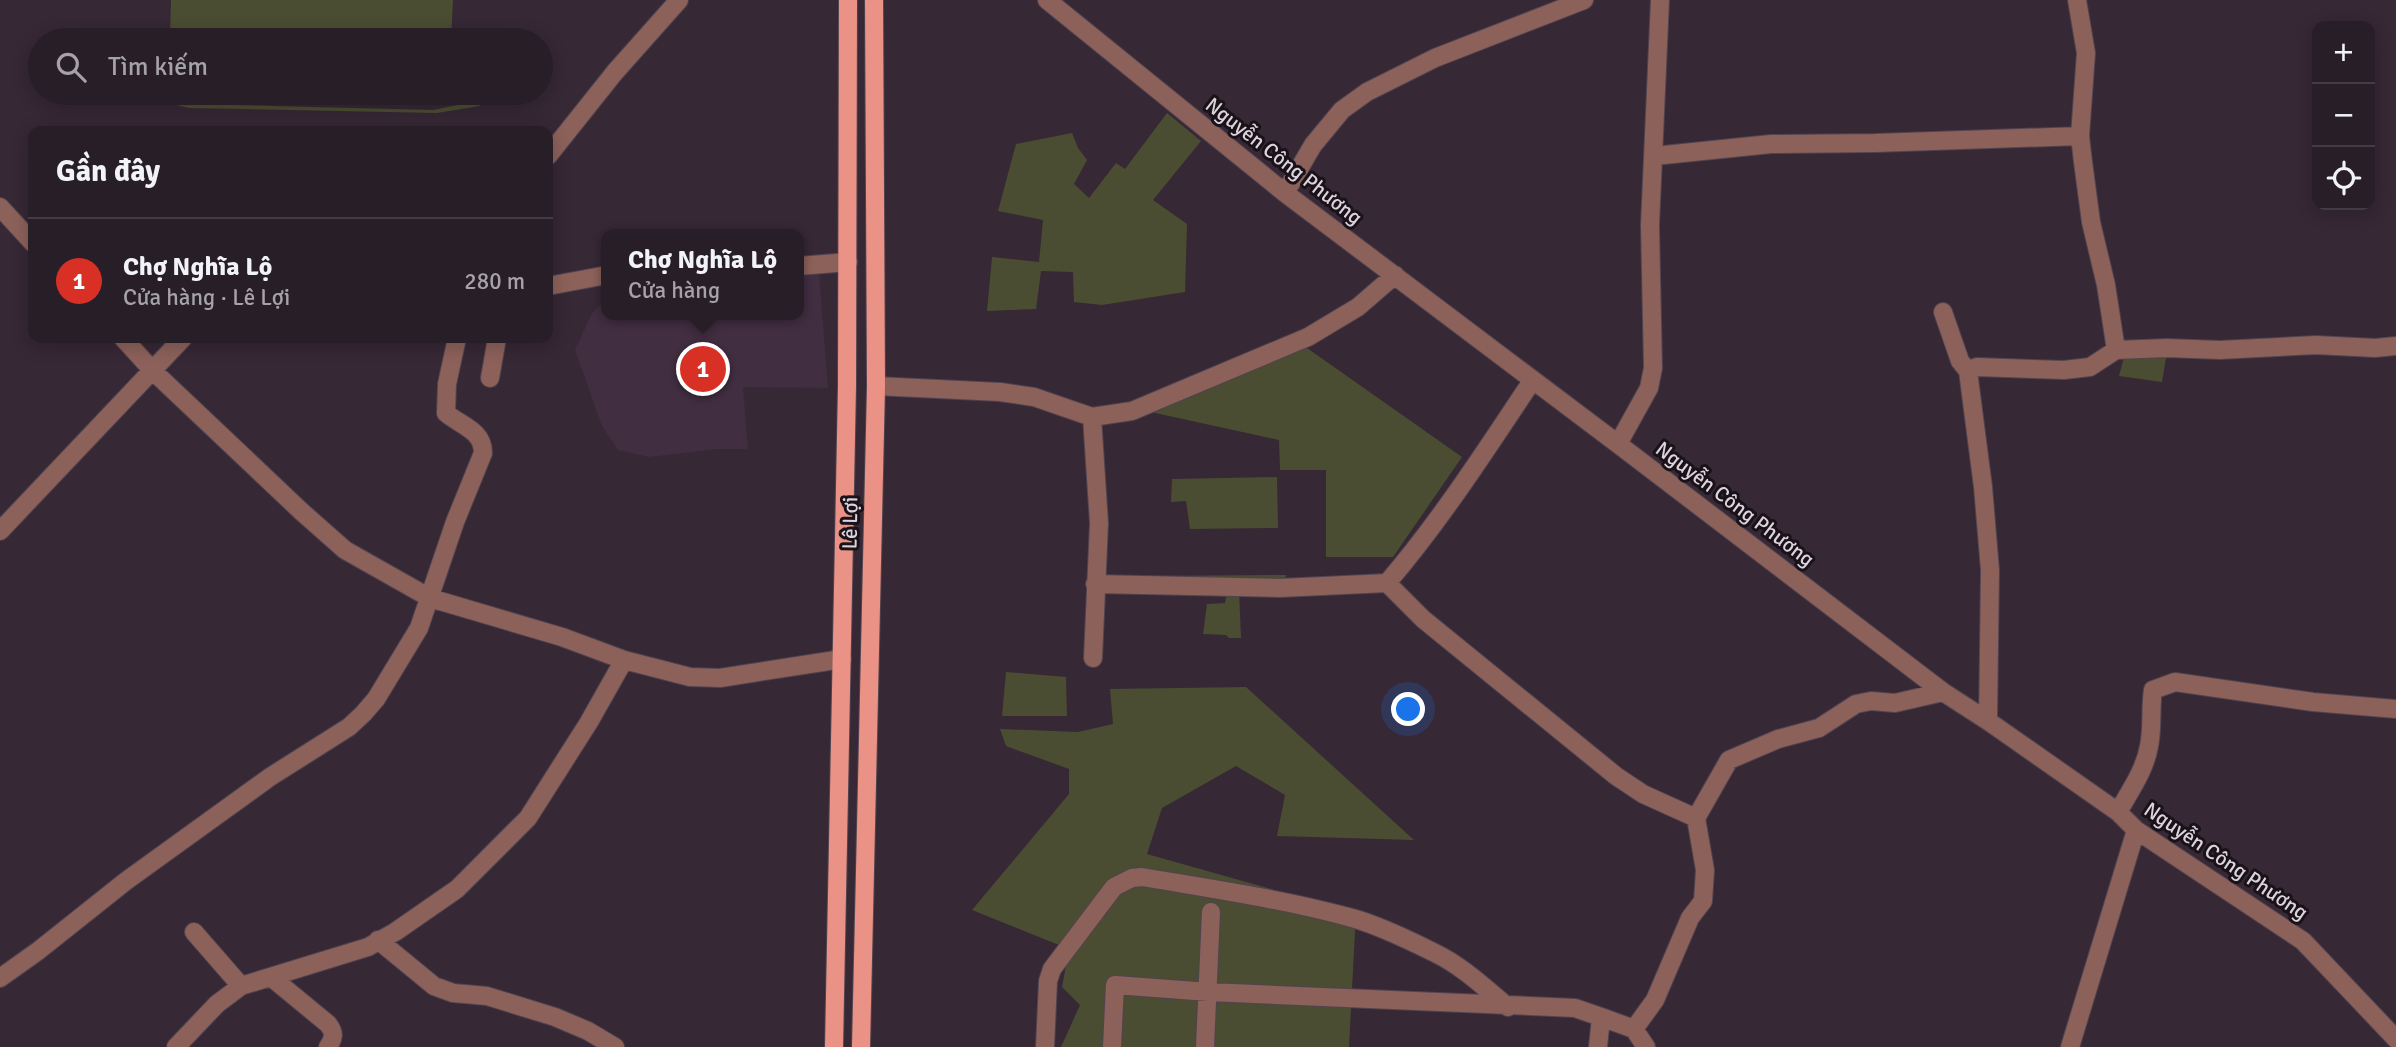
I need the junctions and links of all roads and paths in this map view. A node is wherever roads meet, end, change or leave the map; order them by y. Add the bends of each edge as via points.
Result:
1 (679, 0) edge
2 (848, 0) edge
3 (874, 0) edge
4 (1047, 0) edge
5 (1584, 0) edge
6 (1660, 0) edge
7 (2077, 0) edge
8 (2080, 136) junction
9 (553, 150) edge
10 (1654, 156) junction
11 (1285, 193) junction
12 (2, 214) edge
13 (28, 238) edge
14 (848, 262) junction
15 (804, 266) edge
16 (1395, 275) junction
17 (601, 276) edge
18 (553, 285) edge
19 (1942, 312) dead end
20 (128, 343) edge
21 (178, 343) edge
22 (456, 343) edge
23 (496, 343) edge
24 (2396, 346) edge
25 (2116, 350) junction
26 (153, 371) junction
27 (1968, 371) junction
28 (491, 378) dead end
29 (1532, 381) junction
30 (846, 386) junction
31 (876, 386) junction
32 (1092, 417) junction
33 (1618, 444) junction
34 (0, 531) edge
35 (1387, 583) junction
36 (1095, 584) junction
37 (430, 598) junction
38 (1093, 658) dead end
39 (842, 659) junction
40 (870, 659) junction
41 (624, 660) junction
42 (1943, 692) junction
43 (2396, 709) edge
44 (1988, 721) junction
45 (2118, 812) junction
46 (1696, 818) junction
47 (2136, 830) junction
48 (1211, 912) dead end
49 (194, 932) dead end
50 (378, 940) junction
51 (271, 977) junction
52 (0, 978) edge
53 (241, 986) junction
54 (1209, 992) junction
55 (1508, 1007) junction
56 (1601, 1017) junction
57 (1634, 1030) junction
58 (2396, 1039) edge
59 (176, 1047) edge
60 (328, 1047) edge
61 (614, 1047) edge
62 (834, 1047) edge
63 (861, 1047) edge
64 (1045, 1047) edge
65 (1112, 1047) edge
66 (1205, 1047) edge
67 (1598, 1047) edge
68 (1646, 1047) edge
69 (2070, 1047) edge

1 - 9 street
2 - 14 main road, Lê Lợi
3 - 31 main road, Lê Lợi
4 - 11 street, Nguyễn Công Phương
5 - 11 street via 1435,58 1367,92 1342,110 1313,145
6 - 10 street
7 - 8 street via 2086,53
8 - 10 street via 1771,144
8 - 25 street
10 - 33 street via 1650,225 1653,368 1649,388
11 - 16 street, Nguyễn Công Phương
12 - 13 street
14 - 15 street
14 - 30 main road, Lê Lợi
16 - 29 street, Nguyễn Công Phương
16 - 32 street via 1358,307 1308,337 1132,411
17 - 18 street
19 - 27 street
20 - 26 street
21 - 26 street
22 - 37 street via 446,413 478,434 483,453
23 - 28 street
24 - 25 street
25 - 27 street via 2090,368 1977,367
26 - 34 street
26 - 37 street via 345,550
27 - 44 street via 1990,570
29 - 33 street, Nguyễn Công Phương
29 - 35 street via 1478,463
30 - 31 main road
30 - 39 main road, Lê Lợi
31 - 32 street via 1034,397
31 - 40 main road, Lê Lợi
32 - 36 street via 1099,523
33 - 42 street, Nguyễn Công Phương
35 - 36 street via 1280,588
35 - 46 street via 1423,619 1616,776
36 - 38 street
37 - 41 street
37 - 52 street via 419,628 376,699 349,727 270,777
39 - 40 main road
39 - 41 street via 720,678 690,677
39 - 62 main road, Lê Lợi
40 - 63 main road, Lê Lợi
41 - 50 street via 528,818 457,889
42 - 44 street, Nguyễn Công Phương
42 - 46 street via 1856,704 1819,728 1729,760
43 - 45 street via 2175,682 2153,690 2150,746 2142,772
44 - 45 street, Nguyễn Công Phương
45 - 47 street, Nguyễn Công Phương
46 - 57 street via 1706,870 1703,901 1690,918 1655,1000
47 - 58 street, Nguyễn Công Phương via 2303,941
47 - 69 street
48 - 54 street
49 - 53 street
50 - 51 street
50 - 61 street via 434,986 555,1017
51 - 53 street
51 - 60 street via 328,1024 333,1038
53 - 59 street
54 - 55 street
54 - 65 street via 1115,985
54 - 66 street
55 - 56 street via 1575,1008
55 - 64 street via 1437,954 1353,918 1142,877 1114,887 1052,970
56 - 57 street
56 - 67 street
57 - 68 street

